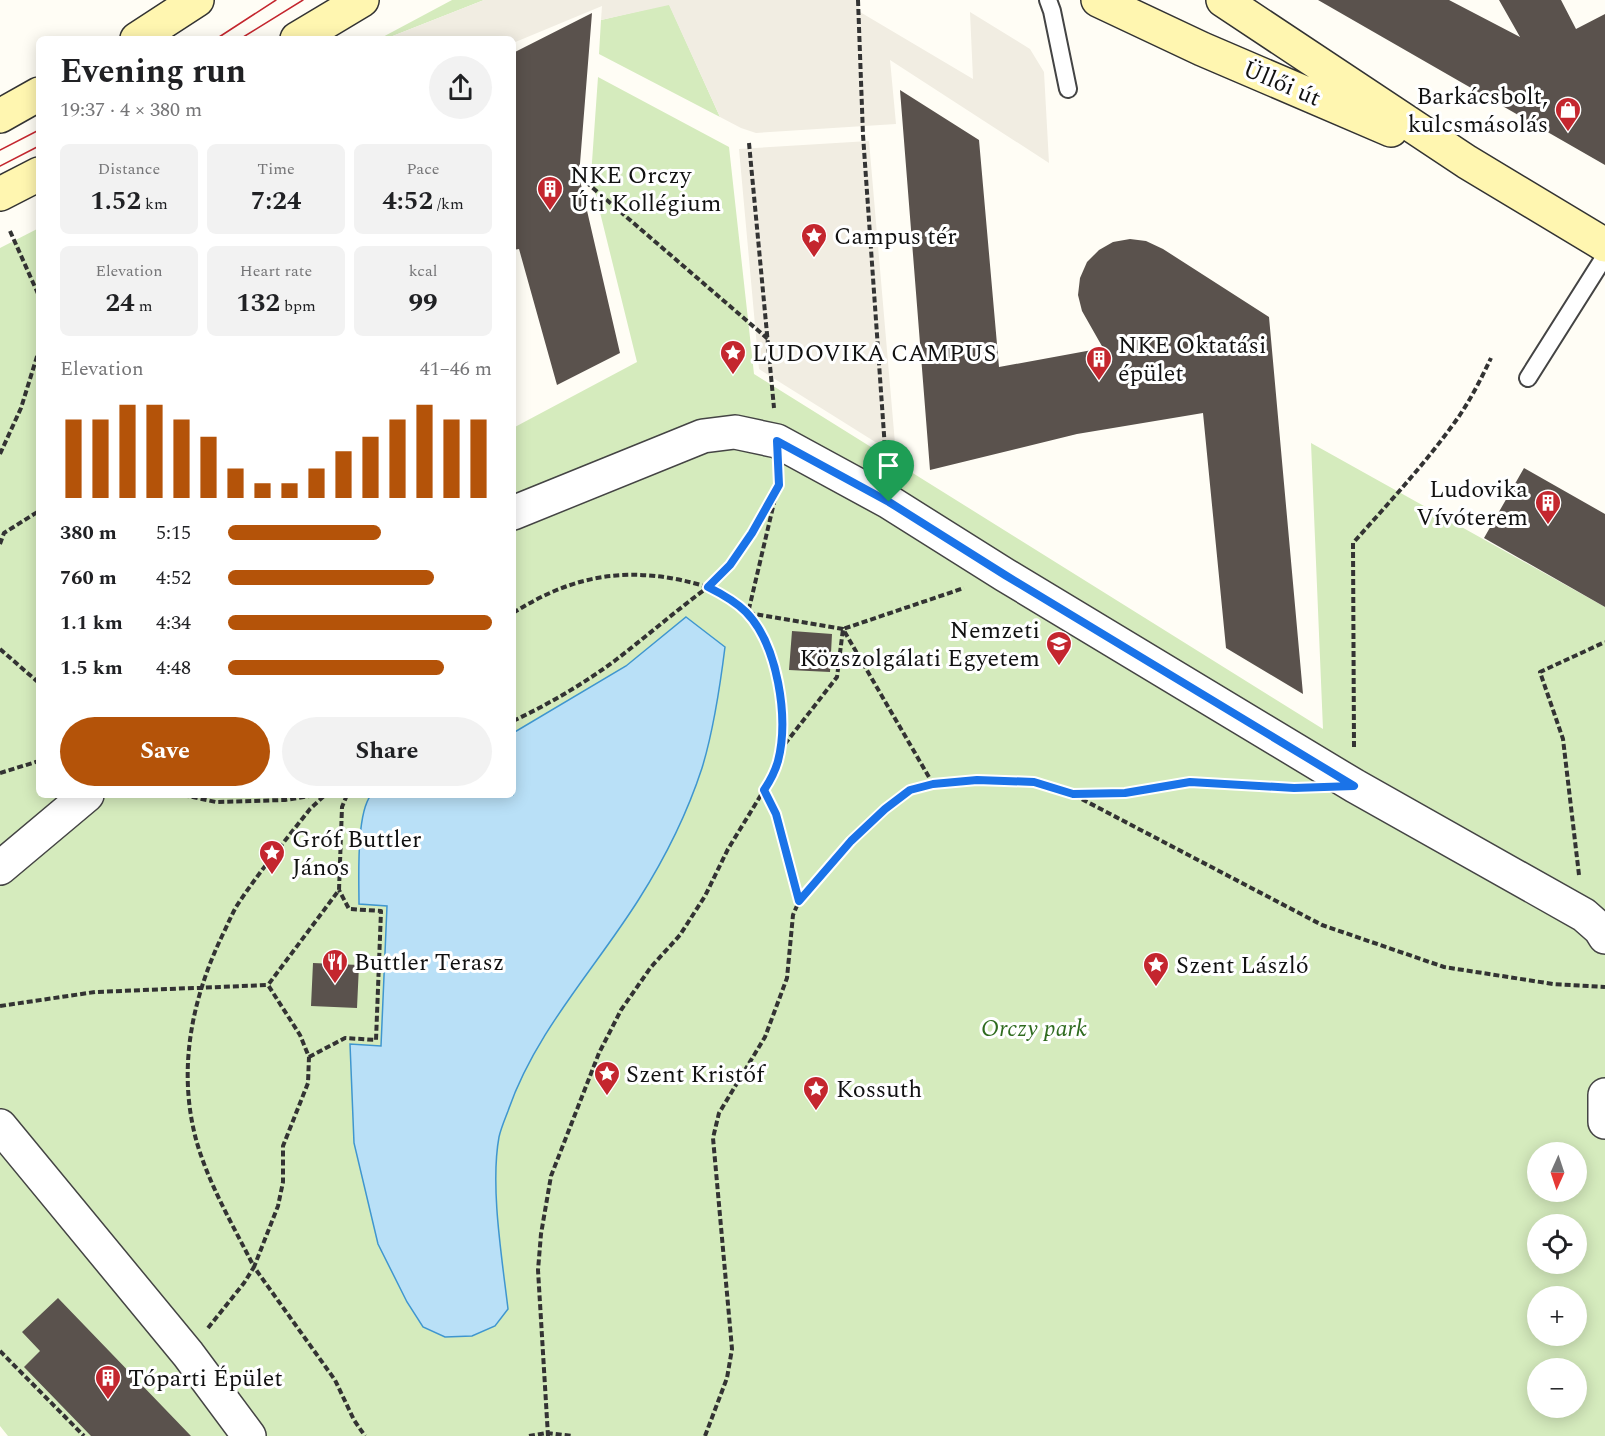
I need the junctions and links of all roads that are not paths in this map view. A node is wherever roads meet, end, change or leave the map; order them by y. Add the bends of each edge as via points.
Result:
1 (197, 0) edge
2 (362, 0) edge
3 (1048, 0) edge
4 (1098, 0) edge
5 (1223, 0) edge
6 (142, 36) edge
7 (302, 36) edge
8 (1068, 89) dead end
9 (36, 96) edge
10 (0, 116) edge
11 (1467, 162) junction
12 (36, 176) edge
13 (0, 195) edge
14 (1605, 245) edge
15 (1605, 256) edge
16 (1528, 378) dead end
17 (516, 512) edge
18 (83, 798) edge
19 (0, 868) edge
20 (1594, 926) edge
21 (1605, 1095) edge
22 (1605, 1122) edge
23 (0, 1126) edge
24 (249, 1436) edge

1 - 6 main road
2 - 7 main road
3 - 8 lane
4 - 11 main road, Üllői út via 1202,49
5 - 11 main road, Üllői út
9 - 10 main road
11 - 14 main road, Üllői út
12 - 13 main road
15 - 16 lane
17 - 20 street via 703,436 735,432 777,441 889,502 1354,786
18 - 19 street
21 - 22 street
23 - 24 street via 188,1354

